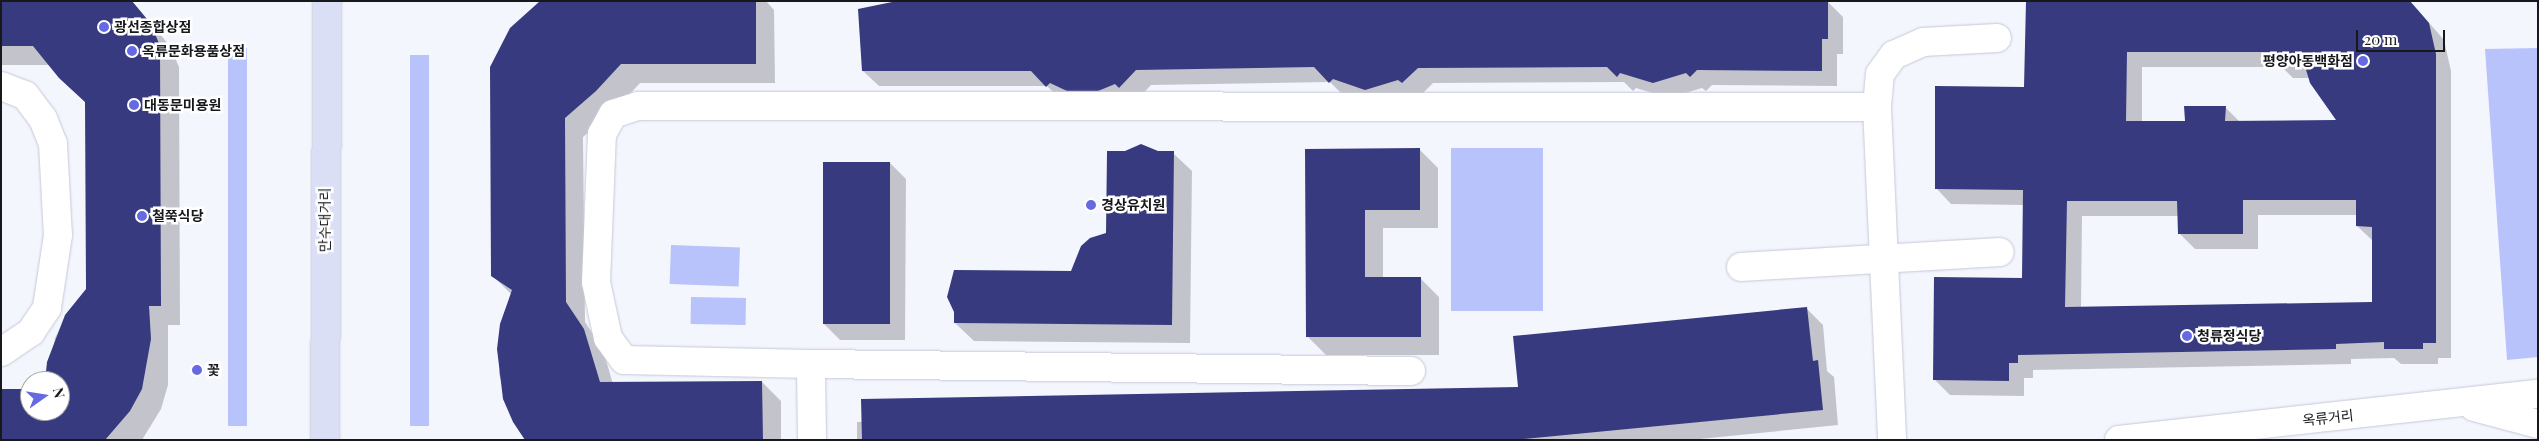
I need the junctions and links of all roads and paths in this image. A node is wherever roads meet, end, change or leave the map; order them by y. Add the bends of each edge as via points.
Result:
1 (327, 1) edge
2 (1997, 38) dead end
3 (1, 86) edge
4 (1877, 107) junction
5 (2000, 252) dead end
6 (1884, 258) junction
7 (1740, 267) dead end
8 (1, 352) edge
9 (811, 364) junction
10 (1411, 371) dead end
11 (2538, 394) edge
12 (2460, 403) junction
13 (2538, 424) edge
14 (325, 440) edge
15 (812, 440) edge
16 (1892, 440) edge
17 (2119, 440) edge

1 - 14 main road, 만수대거리
2 - 4 street via 1924,42 1894,55 1880,74
3 - 8 street via 25,96 43,119 53,144 58,235 47,308 32,332
4 - 6 street
4 - 9 street via 645,106 613,114 602,134 596,282 608,338 624,360
5 - 6 street
6 - 7 street
6 - 16 street
9 - 10 street
9 - 15 street
11 - 12 street, 옥류거리
12 - 13 street
12 - 17 street, 옥류거리

